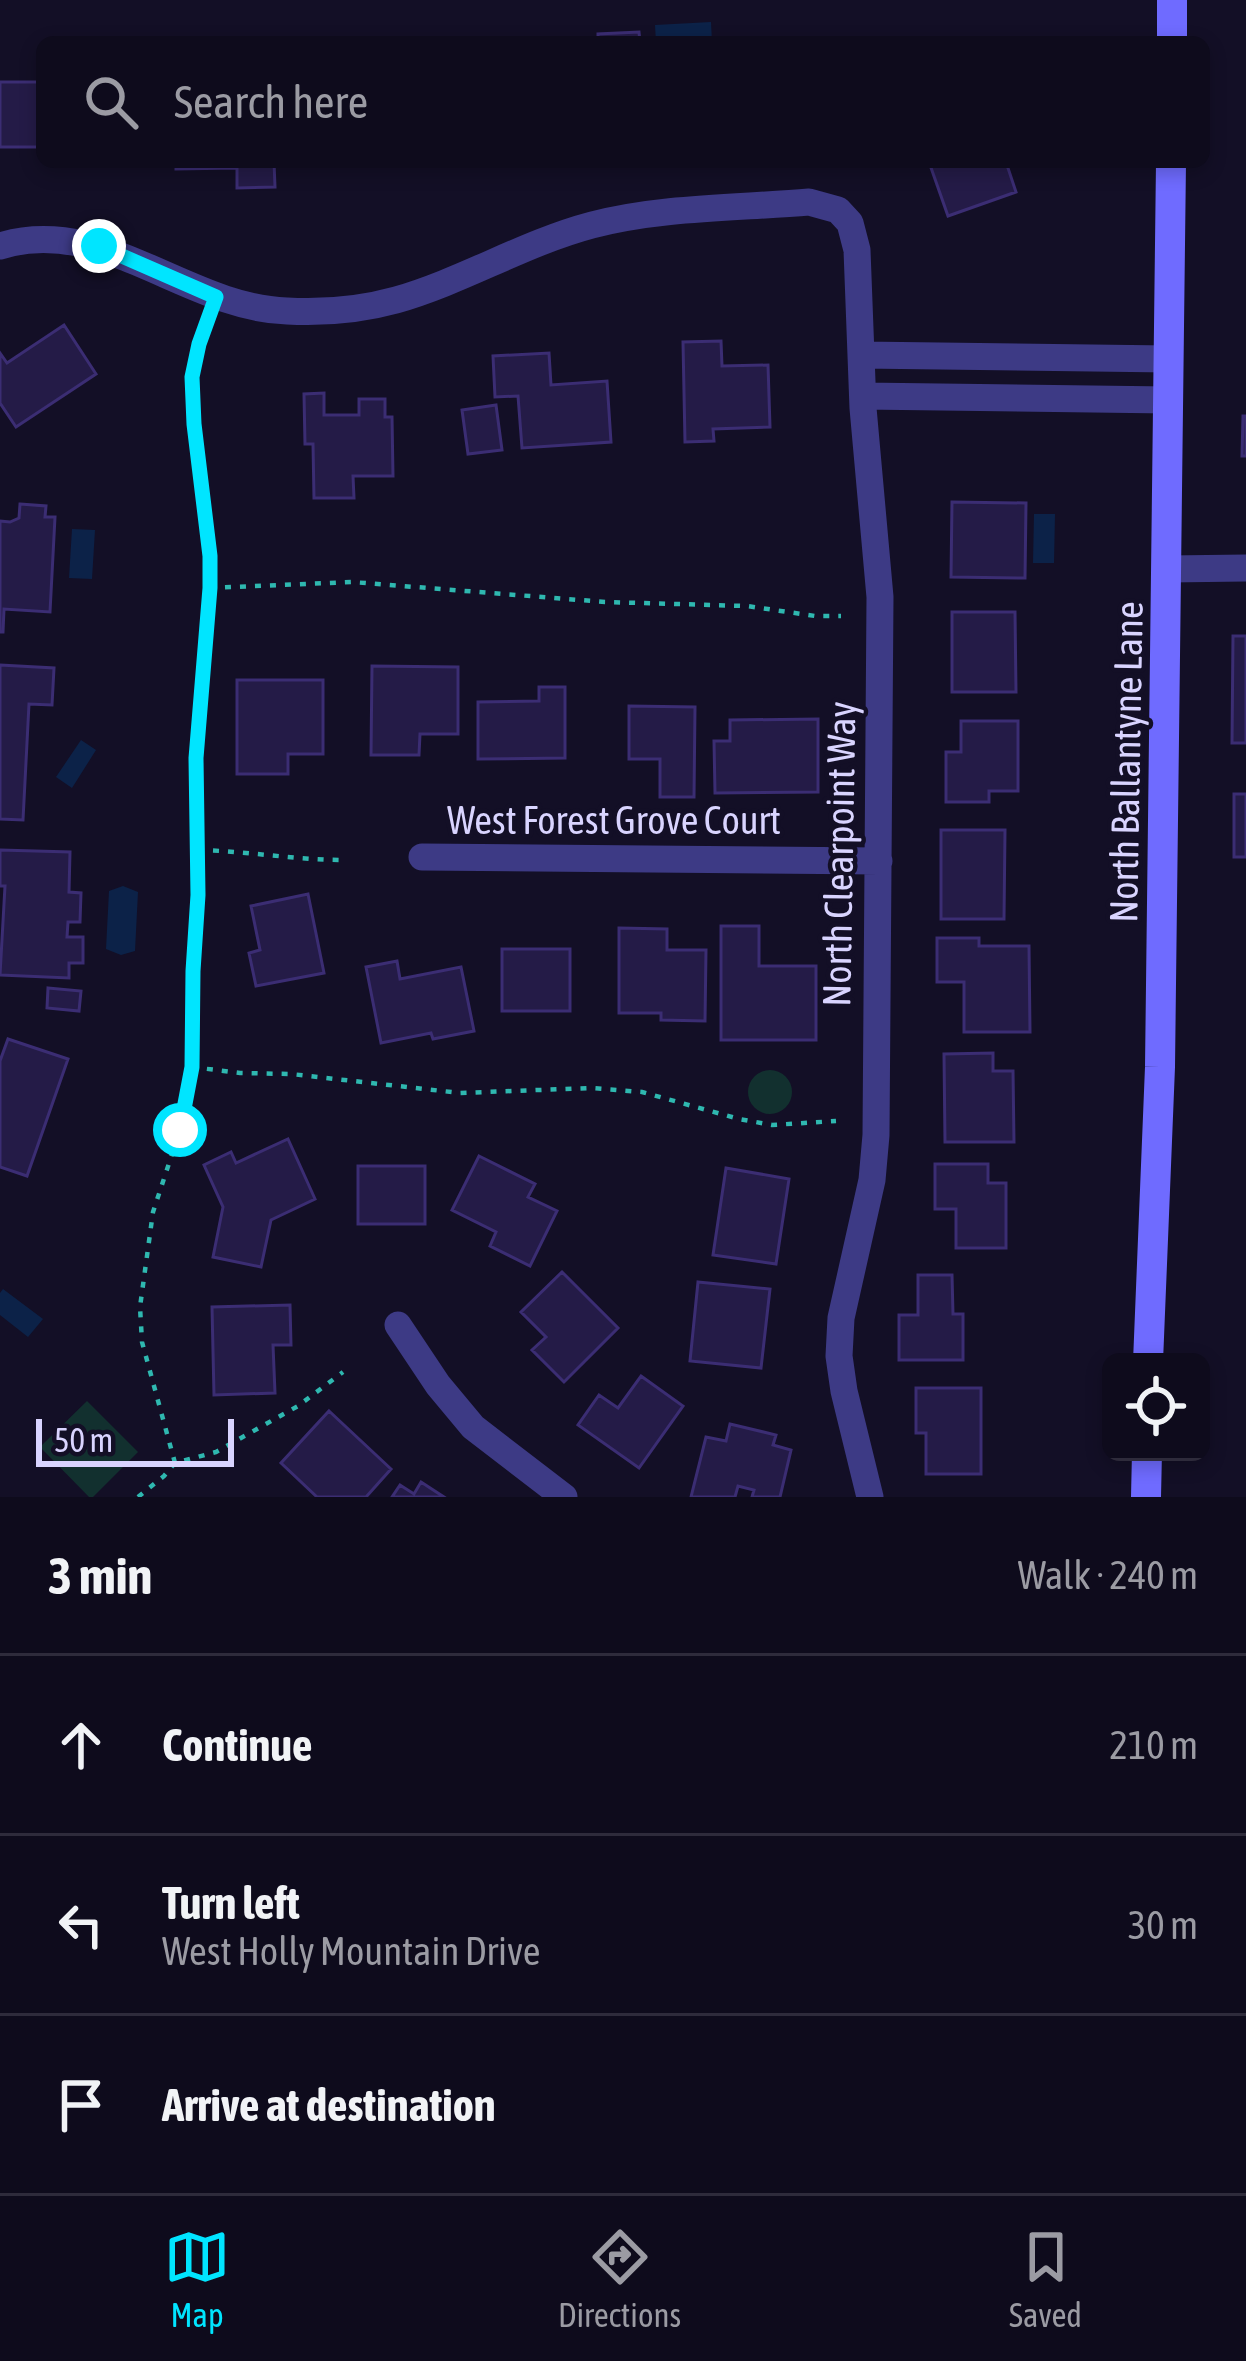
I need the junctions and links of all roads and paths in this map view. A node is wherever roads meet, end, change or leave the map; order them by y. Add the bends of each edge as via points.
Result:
1 (1172, 0) edge
2 (1172, 36) edge
3 (1171, 168) edge
4 (0, 246) edge
5 (216, 297) junction
6 (862, 355) junction
7 (1169, 359) junction
8 (863, 396) junction
9 (1169, 400) junction
10 (1246, 568) edge
11 (1168, 569) junction
12 (210, 588) junction
13 (841, 616) dead end
14 (198, 850) junction
15 (422, 857) dead end
16 (344, 860) dead end
17 (878, 861) junction
18 (192, 1067) junction
19 (836, 1121) dead end
20 (398, 1325) dead end
21 (1148, 1353) edge
22 (344, 1372) dead end
23 (1147, 1461) edge
24 (175, 1462) junction
25 (138, 1497) edge
26 (563, 1497) edge
27 (870, 1497) edge
28 (1146, 1497) edge

1 - 2 street
3 - 7 street, North Ballantyne Lane
4 - 5 street via 62,239 99,246
5 - 6 street, North Clearpoint Way via 282,311 354,309 398,300 595,224 809,202 838,210 850,223
5 - 12 path via 192,377
6 - 7 street
6 - 8 street, North Clearpoint Way
7 - 9 street, North Ballantyne Lane
8 - 9 street
8 - 17 street, North Clearpoint Way via 880,596
9 - 11 street, North Ballantyne Lane
10 - 11 street
11 - 21 street, North Ballantyne Lane
12 - 13 path via 352,582
12 - 14 path via 196,758
14 - 16 path
14 - 18 path
15 - 17 street, West Forest Grove Court
17 - 27 street, North Clearpoint Way via 876,1135 839,1356
18 - 19 path via 460,1094 625,1090 772,1125
18 - 24 path via 153,1212 140,1307
20 - 26 street via 472,1427
22 - 24 path via 234,1443
23 - 28 street
24 - 25 path

